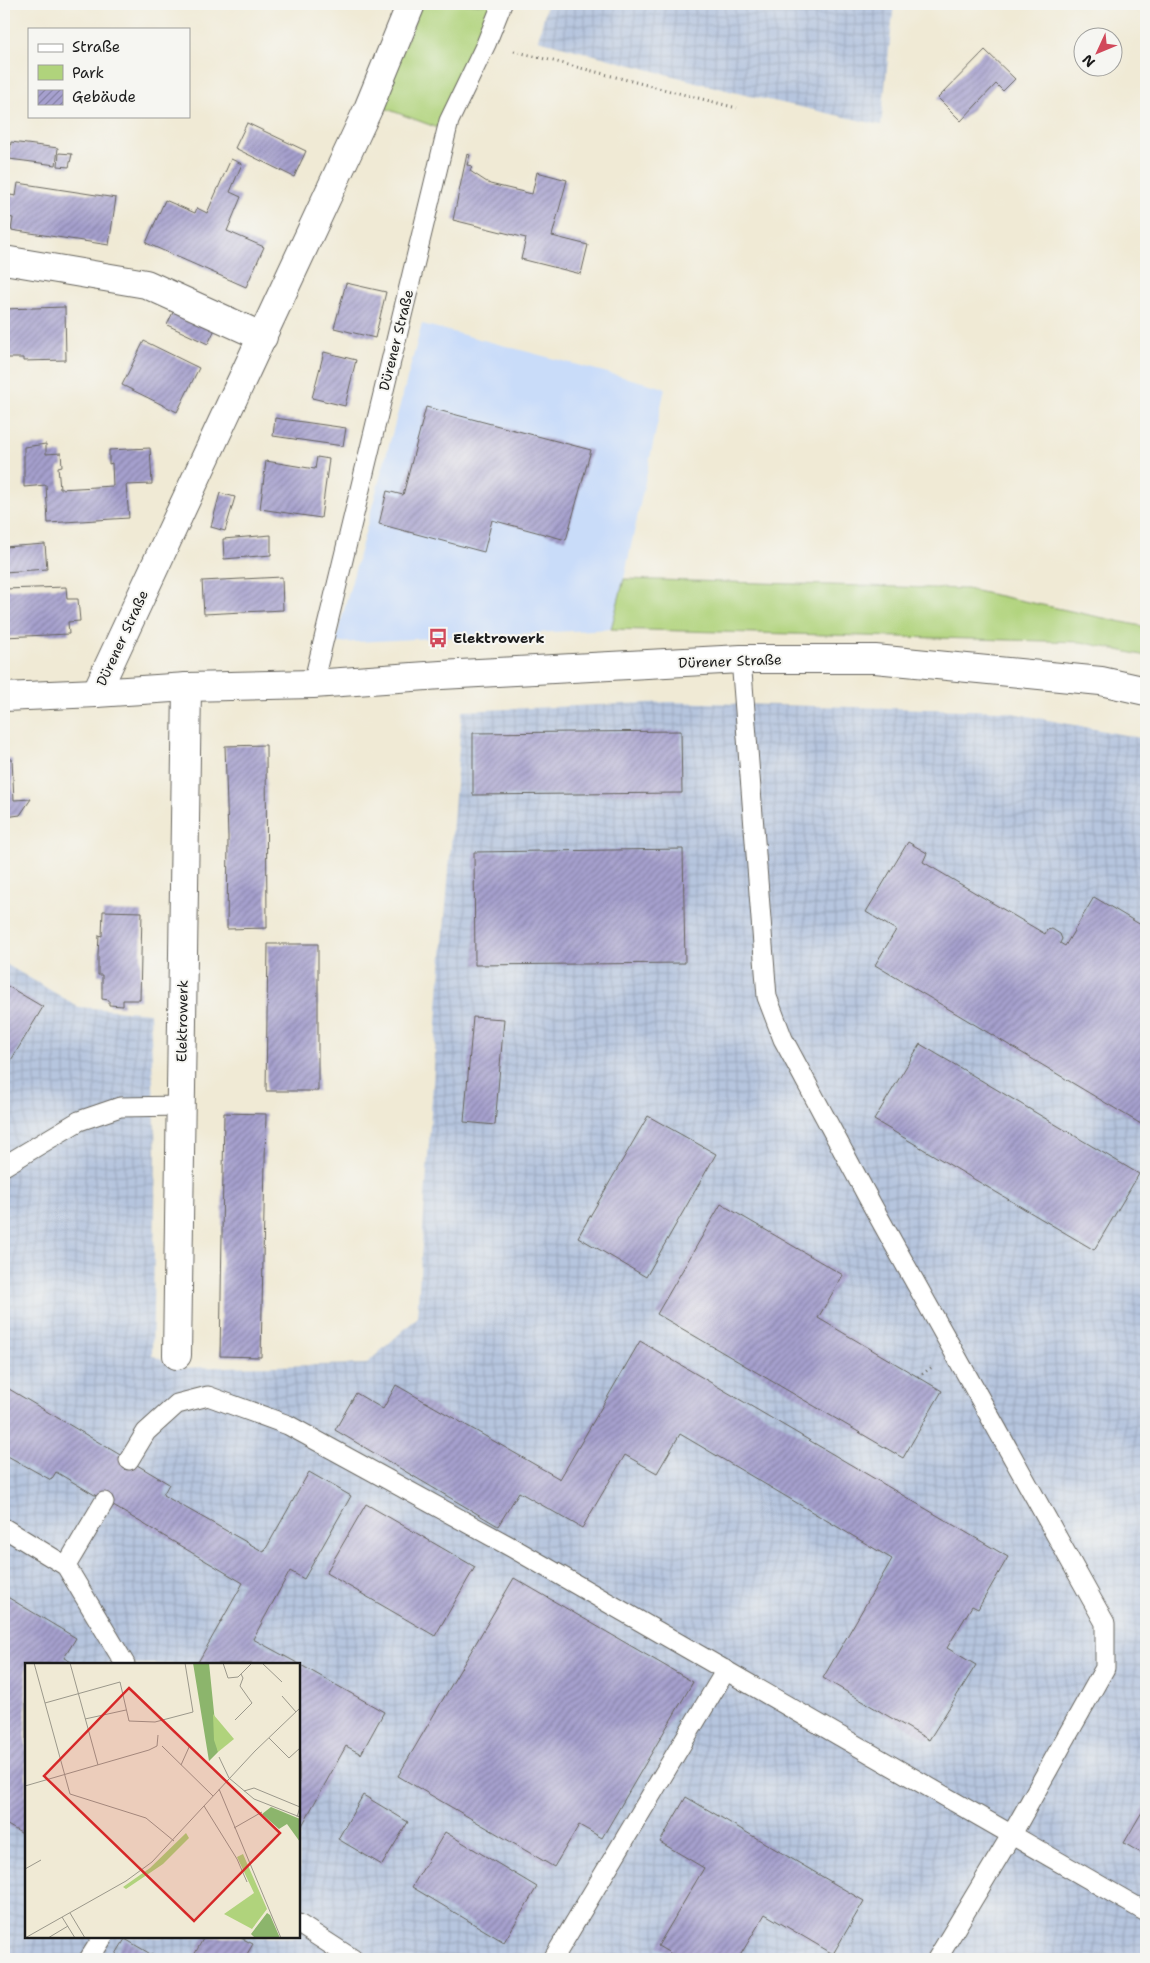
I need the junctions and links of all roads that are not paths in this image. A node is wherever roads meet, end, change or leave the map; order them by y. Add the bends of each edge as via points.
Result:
1 (412, 4) edge
2 (502, 4) edge
3 (4, 260) edge
4 (263, 337) junction
5 (741, 659) junction
6 (312, 684) junction
7 (187, 687) junction
8 (1146, 691) edge
9 (96, 693) junction
10 (4, 697) edge
11 (181, 1106) junction
12 (4, 1166) edge
13 (177, 1356) dead end
14 (129, 1460) dead end
15 (104, 1502) dead end
16 (4, 1528) edge
17 (66, 1566) junction
18 (124, 1663) edge
19 (726, 1670) junction
20 (1012, 1834) junction
21 (1146, 1912) edge
22 (300, 1925) edge
23 (102, 1938) edge
24 (89, 1959) edge
25 (353, 1959) edge
26 (553, 1959) edge
27 (937, 1959) edge

1 - 4 street, Dürener Straße via 368,109
2 - 6 lane, Dürener Straße via 449,120
3 - 4 street via 146,284
4 - 9 street, Dürener Straße
5 - 6 street, Dürener Straße
5 - 8 street, Dürener Straße via 875,659 1101,681
5 - 20 lane via 767,997 783,1039 867,1197 1105,1623 1105,1668
6 - 7 street, Dürener Straße
7 - 9 street, Dürener Straße
7 - 11 street, Elektrowerk
9 - 10 street, Dürener Straße
11 - 12 lane via 120,1107 79,1121
11 - 13 street, Elektrowerk
14 - 19 lane via 146,1432 176,1404 208,1396 288,1425
15 - 17 lane
16 - 17 lane
17 - 18 lane
19 - 20 lane
19 - 26 lane
20 - 21 lane
20 - 27 lane
22 - 25 lane
23 - 24 lane

